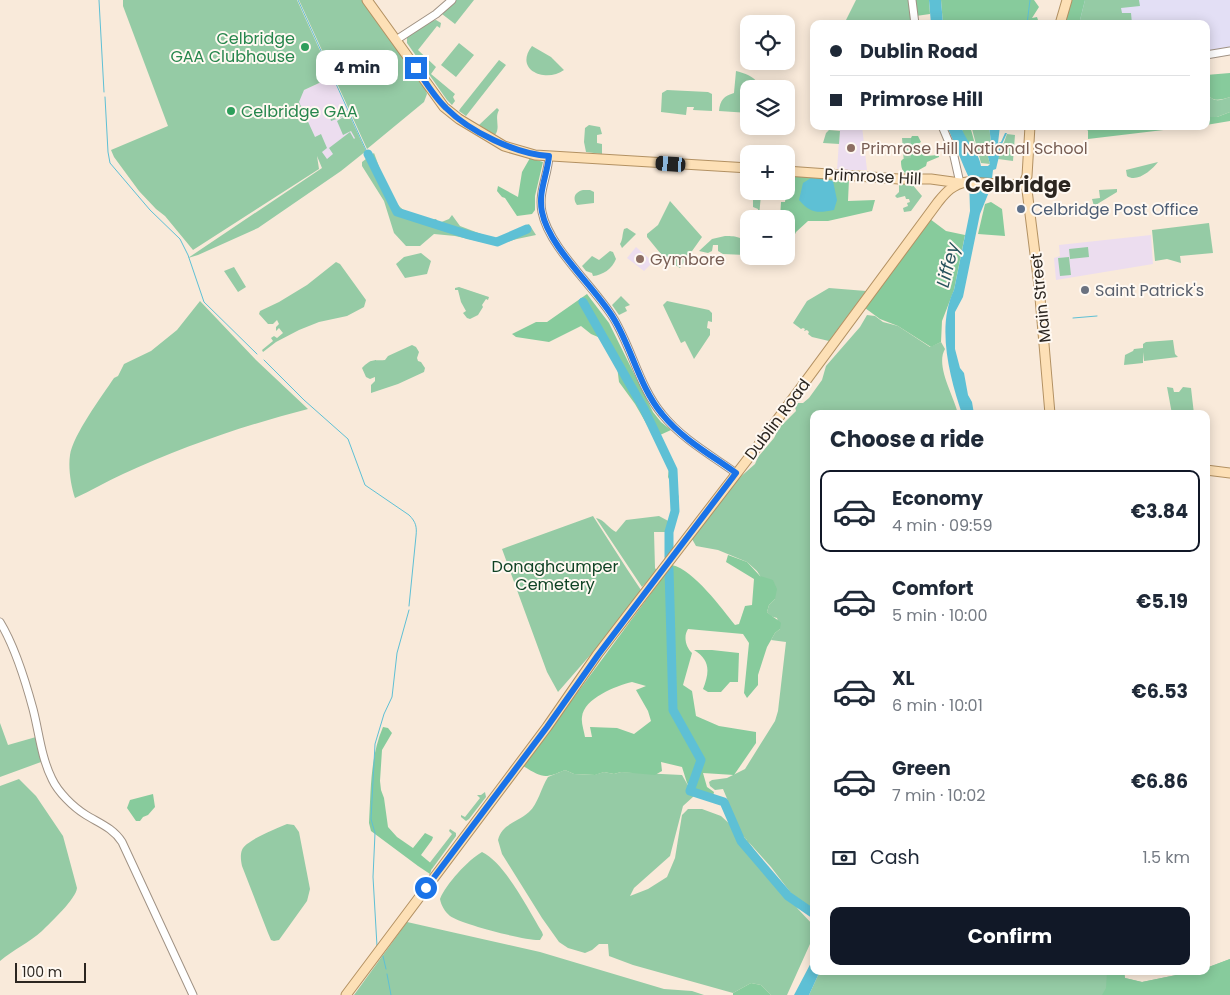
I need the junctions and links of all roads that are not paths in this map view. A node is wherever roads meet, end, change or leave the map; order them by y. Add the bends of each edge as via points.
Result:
1 (367, 0) edge
2 (452, 0) edge
3 (912, 0) edge
4 (1067, 0) edge
5 (914, 20) edge
6 (1061, 20) edge
7 (396, 40) junction
8 (1230, 51) edge
9 (1210, 54) edge
10 (944, 130) edge
11 (1030, 130) edge
12 (549, 156) junction
13 (740, 167) edge
14 (795, 172) edge
15 (963, 182) junction
16 (1024, 183) junction
17 (1050, 410) edge
18 (1210, 470) edge
19 (1230, 472) edge
20 (736, 473) junction
21 (0, 622) edge
22 (193, 995) edge
23 (346, 995) edge

1 - 7 main road
2 - 7 street
3 - 5 street
4 - 6 main road
7 - 12 main road via 442,104 454,115 504,146
8 - 9 street
10 - 15 street
11 - 16 main road
12 - 13 main road
12 - 20 street via 541,196 542,212 550,233 614,319 661,413 684,436
14 - 15 main road, Primrose Hill
15 - 16 main road, Primrose Hill
15 - 20 main road, Dublin Road via 944,195 920,225
16 - 17 main road, Main Street via 1040,286
18 - 19 main road
20 - 23 main road, Dublin Road
21 - 22 street via 30,699 52,780 80,811 120,838

